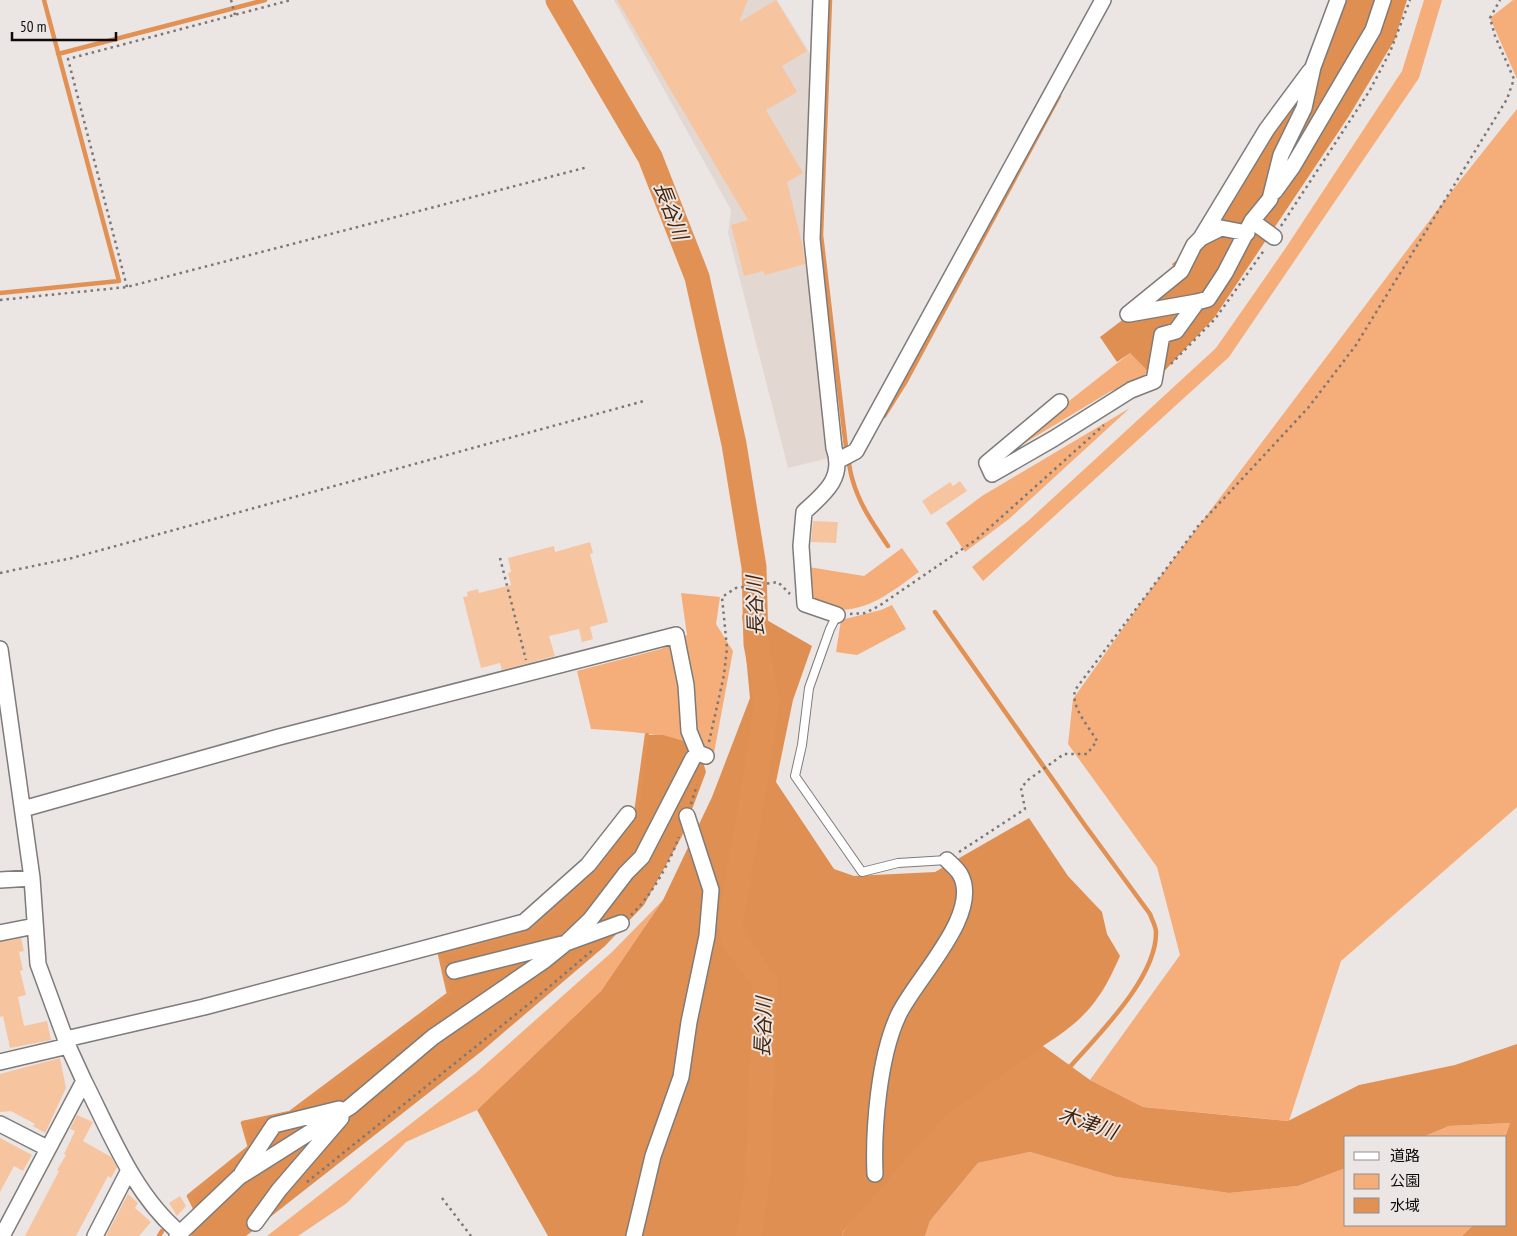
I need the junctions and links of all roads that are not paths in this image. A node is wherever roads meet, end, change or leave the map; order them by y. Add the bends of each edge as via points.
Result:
1 (821, 0) edge
2 (1103, 0) edge
3 (1338, 0) edge
4 (1383, 0) edge
5 (1313, 67) junction
6 (1270, 199) junction
7 (1249, 227) junction
8 (1274, 237) dead end
9 (1201, 238) junction
10 (1197, 302) junction
11 (1060, 402) dead end
12 (839, 460) junction
13 (837, 615) joint
14 (0, 649) edge
15 (23, 809) junction
16 (628, 814) dead end
17 (687, 816) dead end
18 (947, 860) joint
19 (32, 878) junction
20 (0, 880) edge
21 (621, 923) dead end
22 (36, 926) junction
23 (0, 934) edge
24 (566, 942) junction
25 (454, 971) dead end
26 (67, 1043) junction
27 (0, 1062) edge
28 (84, 1080) junction
29 (350, 1107) junction
30 (0, 1124) edge
31 (47, 1148) junction
32 (129, 1170) junction
33 (876, 1174) dead end
34 (239, 1177) junction
35 (255, 1223) dead end
36 (179, 1234) edge
37 (2, 1236) edge
38 (96, 1236) edge
39 (634, 1236) edge

1 - 12 street via 812,239 834,448
2 - 12 street via 856,451
3 - 5 street
4 - 6 street via 1368,38
5 - 6 street via 1304,108 1281,155
5 - 9 street via 1267,129
6 - 7 street
7 - 8 street
7 - 9 street via 1221,228
7 - 10 street via 1208,300
9 - 10 street via 1181,271 1128,314
10 - 11 street via 1176,331 1162,335 1154,381 1131,390 992,474 987,463
12 - 13 street via 831,488 804,512 801,546 805,604
13 - 18 lane via 809,688 796,776 862,872 898,863
14 - 15 street
15 - 19 street
15 - 24 street via 278,737 676,635 686,685 689,731 702,755 693,758 642,858 626,873 590,920
16 - 26 street via 588,865 524,922
17 - 39 street via 711,890 707,936 681,1077 653,1156
18 - 33 street via 960,874 964,891 963,909 944,945 897,1016 875,1114
19 - 20 street
19 - 22 street
21 - 24 street
22 - 23 street
22 - 26 street via 38,964
24 - 25 street
24 - 29 street via 433,1037
26 - 27 street
26 - 28 street
28 - 31 street
28 - 32 street
29 - 34 street
29 - 34 street via 274,1124
29 - 35 street
30 - 31 street
31 - 37 street
32 - 36 street
32 - 38 street
34 - 36 street

